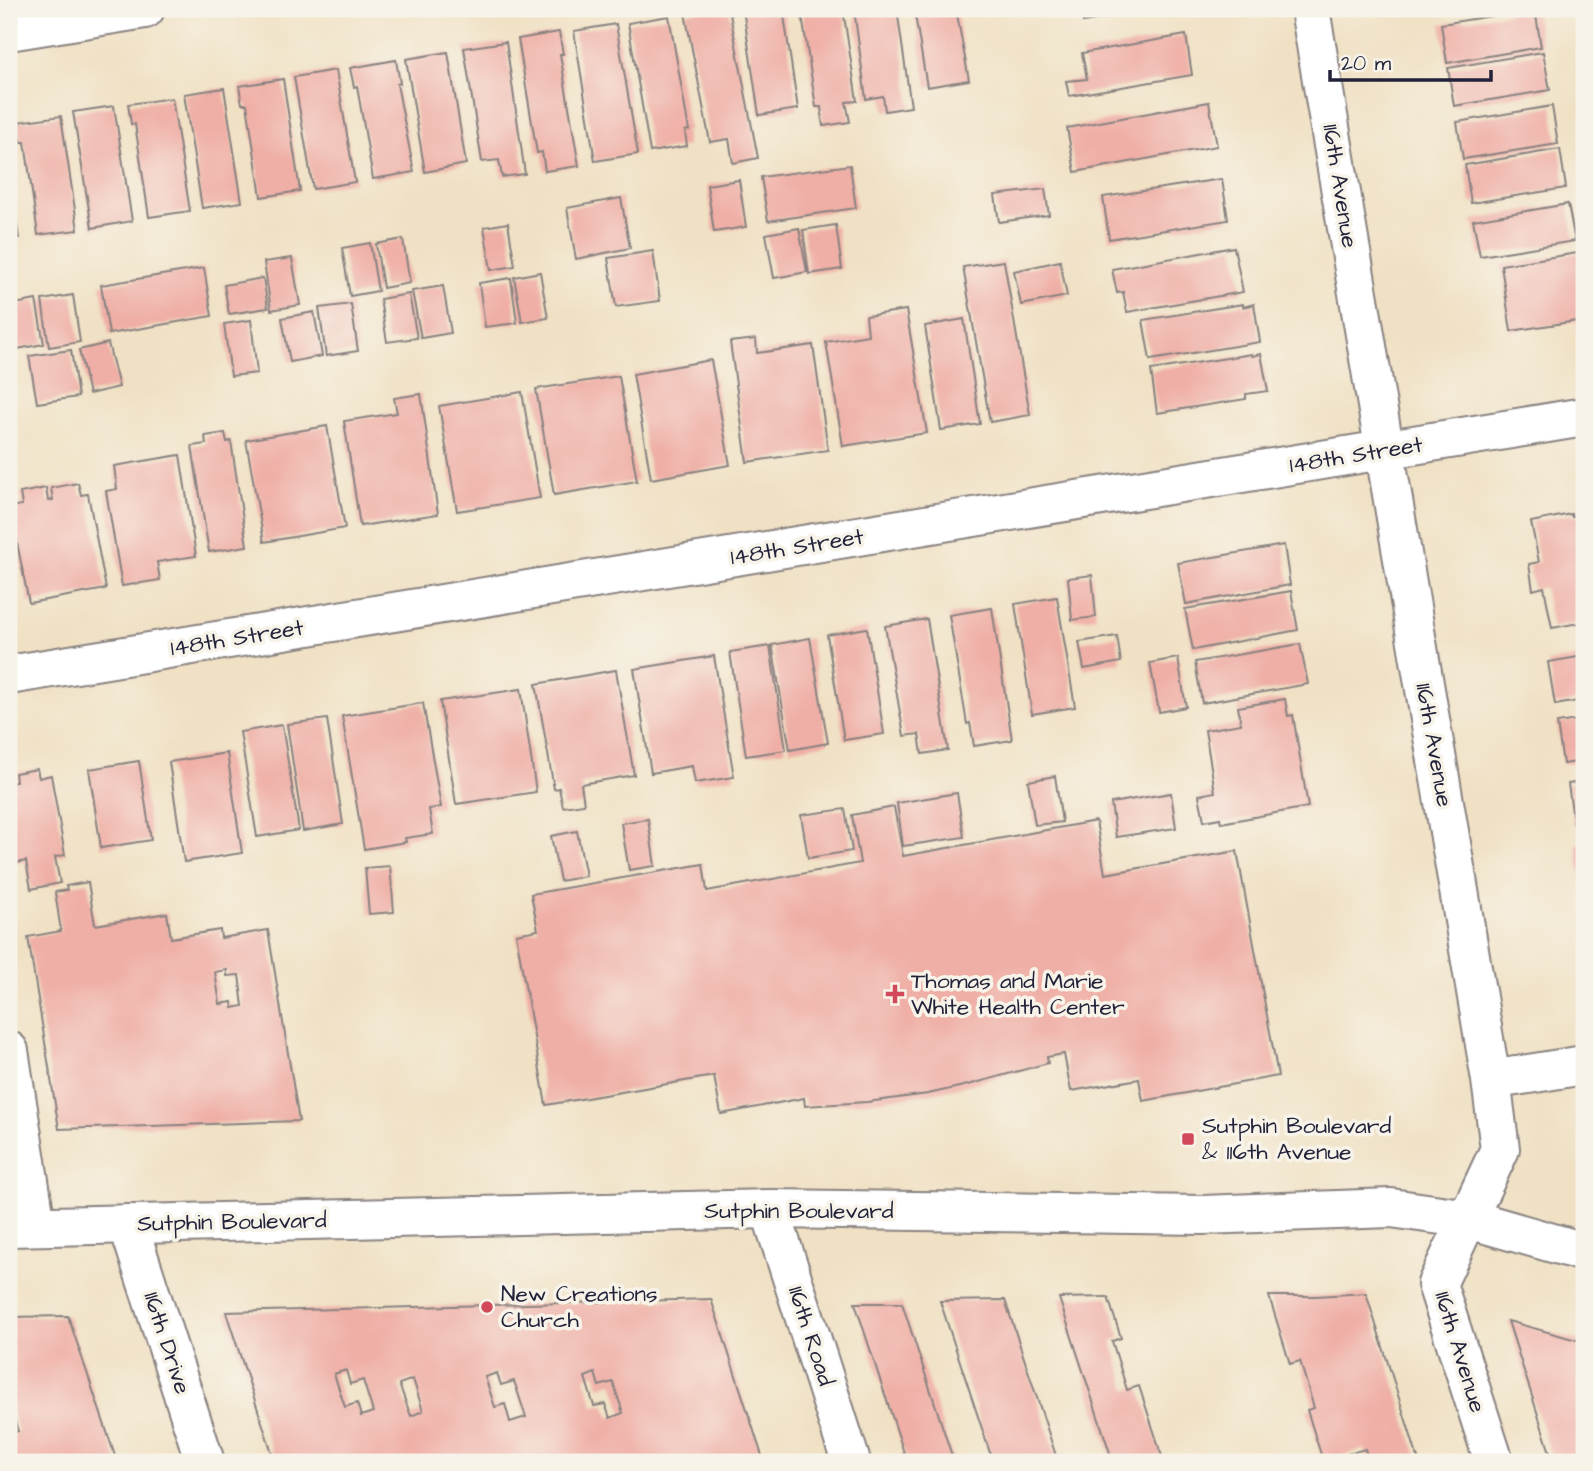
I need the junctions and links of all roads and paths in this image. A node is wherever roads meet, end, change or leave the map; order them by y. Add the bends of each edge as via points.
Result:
1 (145, 9) edge
2 (1310, 9) edge
3 (9, 31) edge
4 (1584, 417) edge
5 (1384, 451) junction
6 (9, 676) edge
7 (9, 1051) edge
8 (1584, 1065) edge
9 (1491, 1080) junction
10 (770, 1209) junction
11 (1468, 1219) junction
12 (128, 1224) junction
13 (22, 1227) edge
14 (1584, 1252) edge
15 (205, 1462) edge
16 (851, 1462) edge
17 (1494, 1462) edge

1 - 3 street
2 - 5 street, 116th Avenue
4 - 5 street, 148th Street
5 - 6 street, 148th Street
5 - 9 street, 116th Avenue
7 - 13 street
8 - 9 street
9 - 11 street, 116th Avenue via 1500,1149
10 - 11 street, Sutphin Boulevard via 1203,1215 1391,1208
10 - 12 street, Sutphin Boulevard
10 - 16 street, 116th Road
11 - 14 street, Sutphin Boulevard
11 - 17 street, 116th Avenue via 1437,1284
12 - 13 street, Sutphin Boulevard
12 - 15 street, 116th Drive

